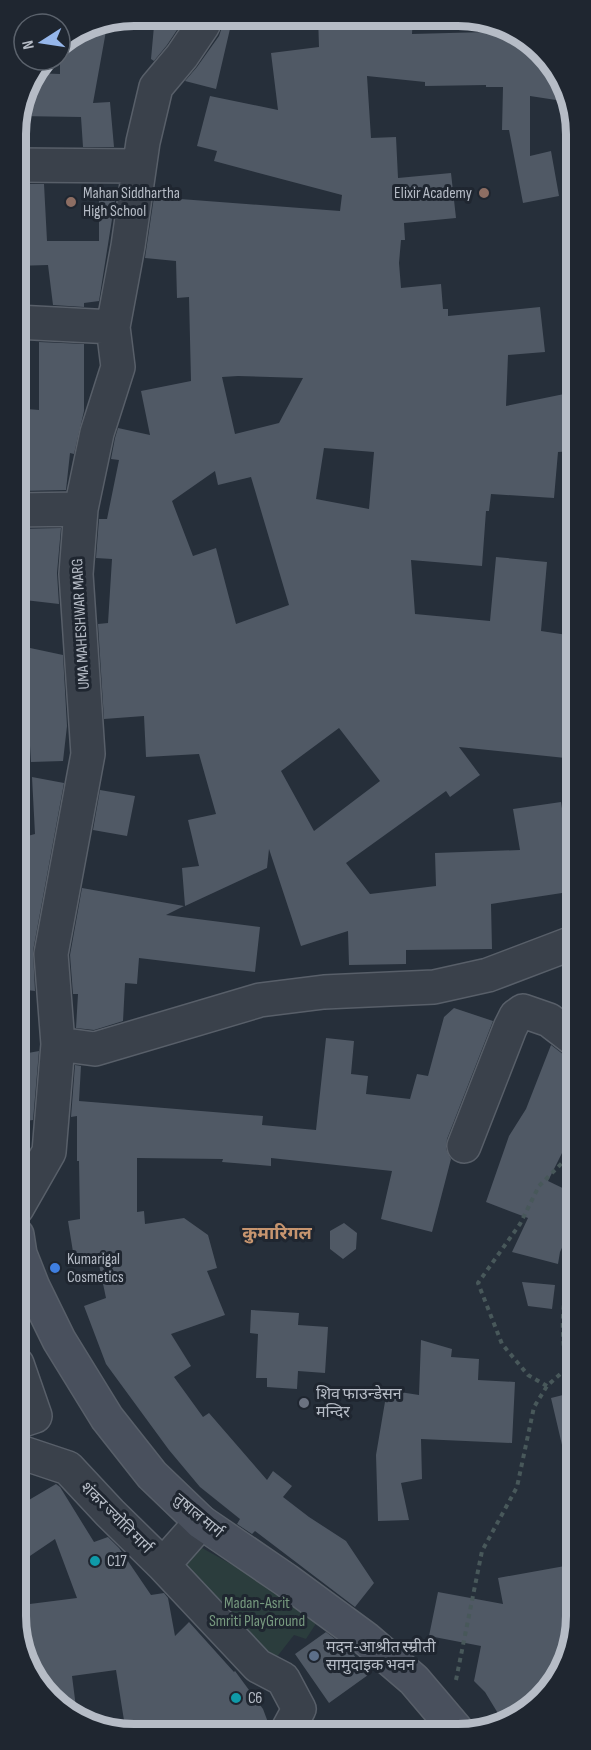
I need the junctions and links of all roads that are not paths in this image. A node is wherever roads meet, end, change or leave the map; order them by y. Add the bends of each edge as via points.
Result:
1 (202, 26) edge
2 (26, 165) edge
3 (139, 166) junction
4 (26, 323) edge
5 (113, 327) junction
6 (81, 509) junction
7 (26, 510) edge
8 (565, 946) edge
9 (565, 1033) edge
10 (58, 1044) junction
11 (464, 1146) dead end
12 (26, 1192) edge
13 (26, 1269) edge
14 (26, 1392) edge
15 (26, 1419) edge
16 (26, 1454) edge
17 (201, 1522) junction
18 (163, 1565) junction
19 (290, 1724) edge
20 (452, 1724) edge

1 - 3 street, UMA MAHESHWAR MARG via 156,87
2 - 3 street
3 - 5 street, UMA MAHESHWAR MARG
4 - 5 street
5 - 6 street, UMA MAHESHWAR MARG via 118,367 97,433
6 - 7 street
6 - 10 street, UMA MAHESHWAR MARG via 76,574 88,754 51,954
8 - 10 street via 488,975 434,987 324,992 260,1000 94,1049
9 - 11 street via 549,1020 523,1011 516,1016
10 - 12 street, UMA MAHESHWAR MARG via 49,1152
13 - 17 street, तुषाल मार्ग via 59,1340 108,1418 152,1475
14 - 15 street via 34,1416
16 - 18 street, शंकर ज्योति मार्ग via 68,1468
17 - 18 street, शंकर ज्योति मार्ग
17 - 20 street, तुषाल मार्ग via 364,1638 414,1680
18 - 19 street via 258,1666 283,1679 299,1709

